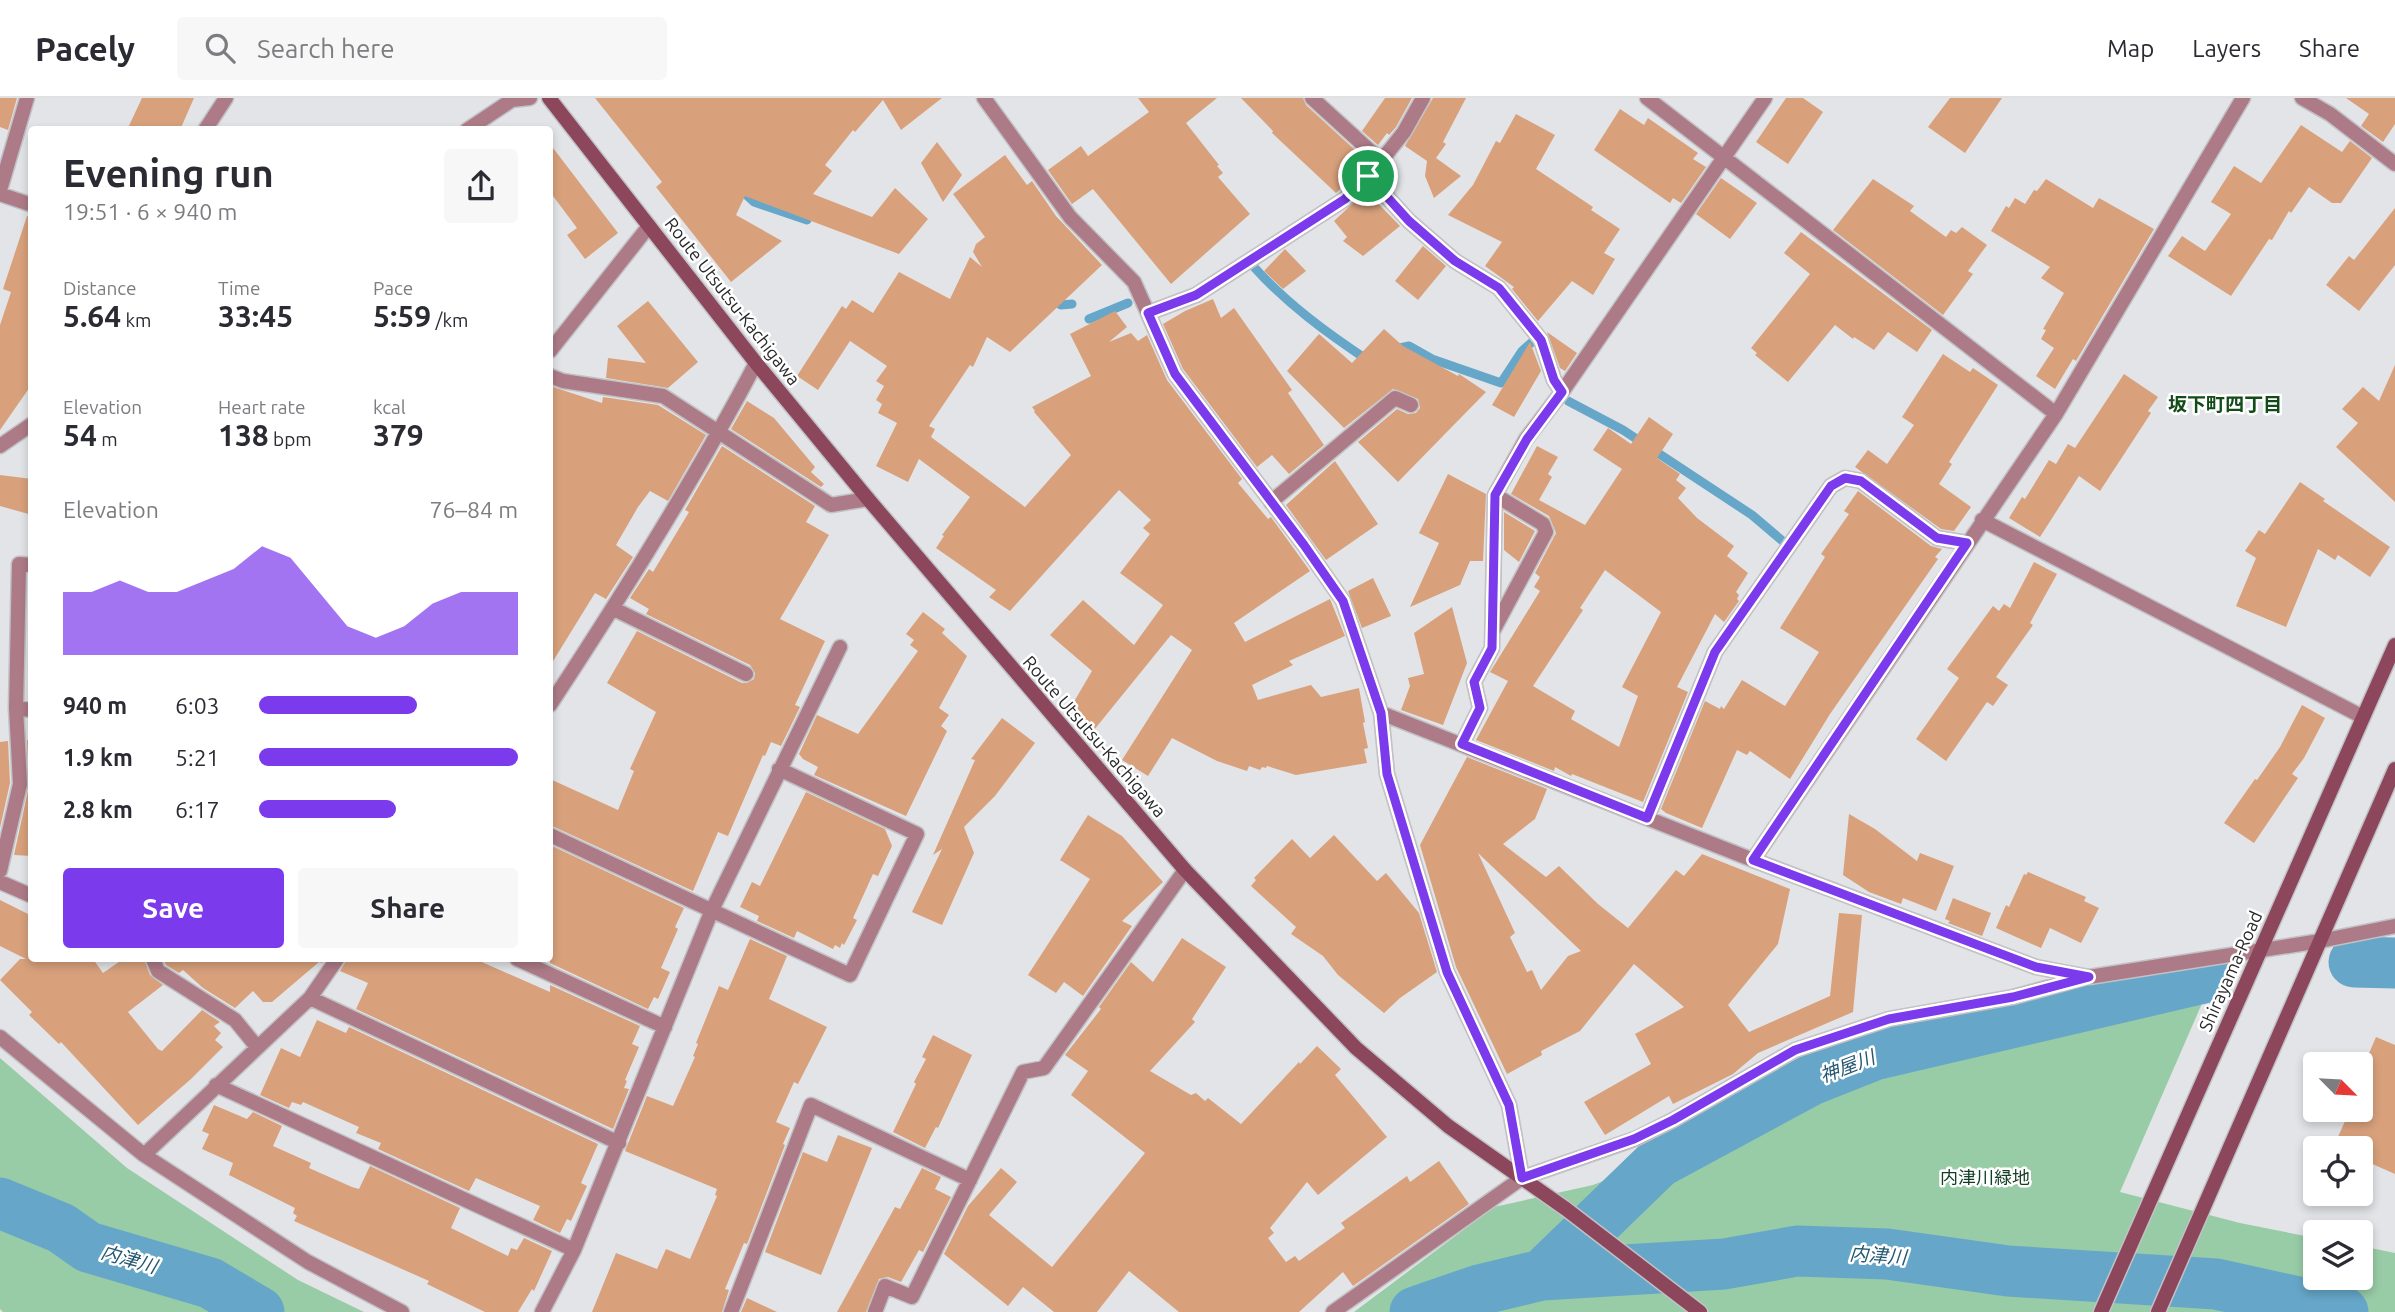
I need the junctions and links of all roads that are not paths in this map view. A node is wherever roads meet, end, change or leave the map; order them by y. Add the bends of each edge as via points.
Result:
1 (27, 98) edge
2 (226, 98) edge
3 (530, 98) edge
4 (549, 98) edge
5 (984, 98) edge
6 (1312, 98) edge
7 (1423, 98) edge
8 (1647, 98) edge
9 (1765, 98) edge
10 (2243, 98) edge
11 (2302, 98) edge
12 (208, 126) edge
13 (473, 126) edge
14 (1724, 158) junction
15 (1381, 161) junction
16 (2395, 164) edge
17 (1368, 176) junction
18 (0, 192) edge
19 (28, 203) edge
20 (649, 226) junction
21 (1148, 313) junction
22 (553, 347) edge
23 (756, 363) junction
24 (553, 377) edge
25 (1562, 392) junction
26 (1411, 405) dead end
27 (2056, 414) junction
28 (28, 427) edge
29 (720, 431) junction
30 (0, 446) edge
31 (1495, 495) junction
32 (867, 499) junction
33 (1271, 502) junction
34 (1982, 520) junction
35 (1967, 543) junction
36 (28, 565) edge
37 (614, 608) junction
38 (1492, 634) junction
39 (2395, 645) edge
40 (840, 647) dead end
41 (746, 674) dead end
42 (553, 700) edge
43 (24, 709) edge
44 (1381, 713) junction
45 (2363, 717) junction
46 (1462, 744) junction
47 (779, 769) junction
48 (2395, 769) edge
49 (1647, 818) junction
50 (553, 836) edge
51 (1753, 860) junction
52 (1185, 870) junction
53 (0, 871) edge
54 (0, 882) edge
55 (28, 894) edge
56 (712, 910) junction
57 (2395, 926) edge
58 (2320, 941) junction
59 (2260, 951) junction
60 (154, 962) edge
61 (333, 962) edge
62 (524, 962) edge
63 (2089, 977) junction
64 (310, 998) junction
65 (665, 1027) junction
66 (0, 1037) edge
67 (257, 1047) junction
68 (216, 1085) junction
69 (619, 1143) junction
70 (144, 1155) junction
71 (1522, 1178) junction
72 (970, 1180) junction
73 (574, 1250) junction
74 (402, 1312) edge
75 (542, 1312) edge
76 (731, 1312) edge
77 (875, 1312) edge
78 (1333, 1312) edge
79 (1700, 1312) edge
80 (2101, 1312) edge
81 (2158, 1312) edge

1 - 18 street
2 - 12 street
3 - 13 street via 512,100
4 - 20 main road, Route Utsutsu-Kachigawa
5 - 21 street via 1070,217 1134,282
6 - 15 street
7 - 15 street
8 - 14 street
9 - 14 street
10 - 27 street
11 - 16 street
14 - 25 street
14 - 27 street
15 - 17 street
17 - 21 street via 1345,199 1196,295
17 - 25 street via 1409,221 1455,261 1499,288 1541,340
18 - 19 street
20 - 22 street
20 - 23 main road, Route Utsutsu-Kachigawa
21 - 33 street via 1175,374
23 - 29 street
23 - 32 main road, Route Utsutsu-Kachigawa
24 - 29 street via 663,396
25 - 31 street via 1527,439
26 - 33 street via 1395,398
27 - 34 street
28 - 30 street
29 - 32 street via 831,505
29 - 37 street
31 - 38 street
31 - 38 street via 1543,524 1546,532
32 - 52 main road, Route Utsutsu-Kachigawa
33 - 44 street via 1343,601
34 - 35 street
34 - 45 street
35 - 49 street via 1937,538 1861,481 1845,478 1831,486 1715,652
35 - 51 street
36 - 43 street via 19,564
37 - 41 street
37 - 42 street
38 - 46 street via 1492,648 1474,682 1480,708
39 - 45 main road, Shirayama-Road
40 - 47 street
43 - 53 street via 20,784
44 - 46 street
44 - 71 street via 1387,774 1447,972 1509,1105
45 - 59 main road, Shirayama-Road
46 - 49 street
47 - 56 street
47 - 56 street via 917,834 850,975
48 - 58 main road
49 - 51 street
50 - 56 street
51 - 63 street via 2036,967
52 - 71 main road, Route Utsutsu-Kachigawa via 1356,1048 1448,1126
52 - 72 street via 1044,1068 1023,1072
54 - 55 street
56 - 65 street
57 - 58 street
58 - 59 street
58 - 81 main road
59 - 63 street
59 - 80 main road, Shirayama-Road
60 - 67 street via 158,971 235,1020
61 - 64 street
62 - 65 street
63 - 71 street via 2013,997 1889,1019 1795,1050 1634,1139
64 - 67 street
64 - 69 street
65 - 69 street
66 - 70 street
67 - 68 street
68 - 70 street
68 - 73 street
69 - 73 street
70 - 74 street via 308,1262
71 - 78 street
71 - 79 main road, Route Utsutsu-Kachigawa
72 - 76 street via 811,1105
72 - 77 street via 912,1297 885,1286
73 - 75 street

